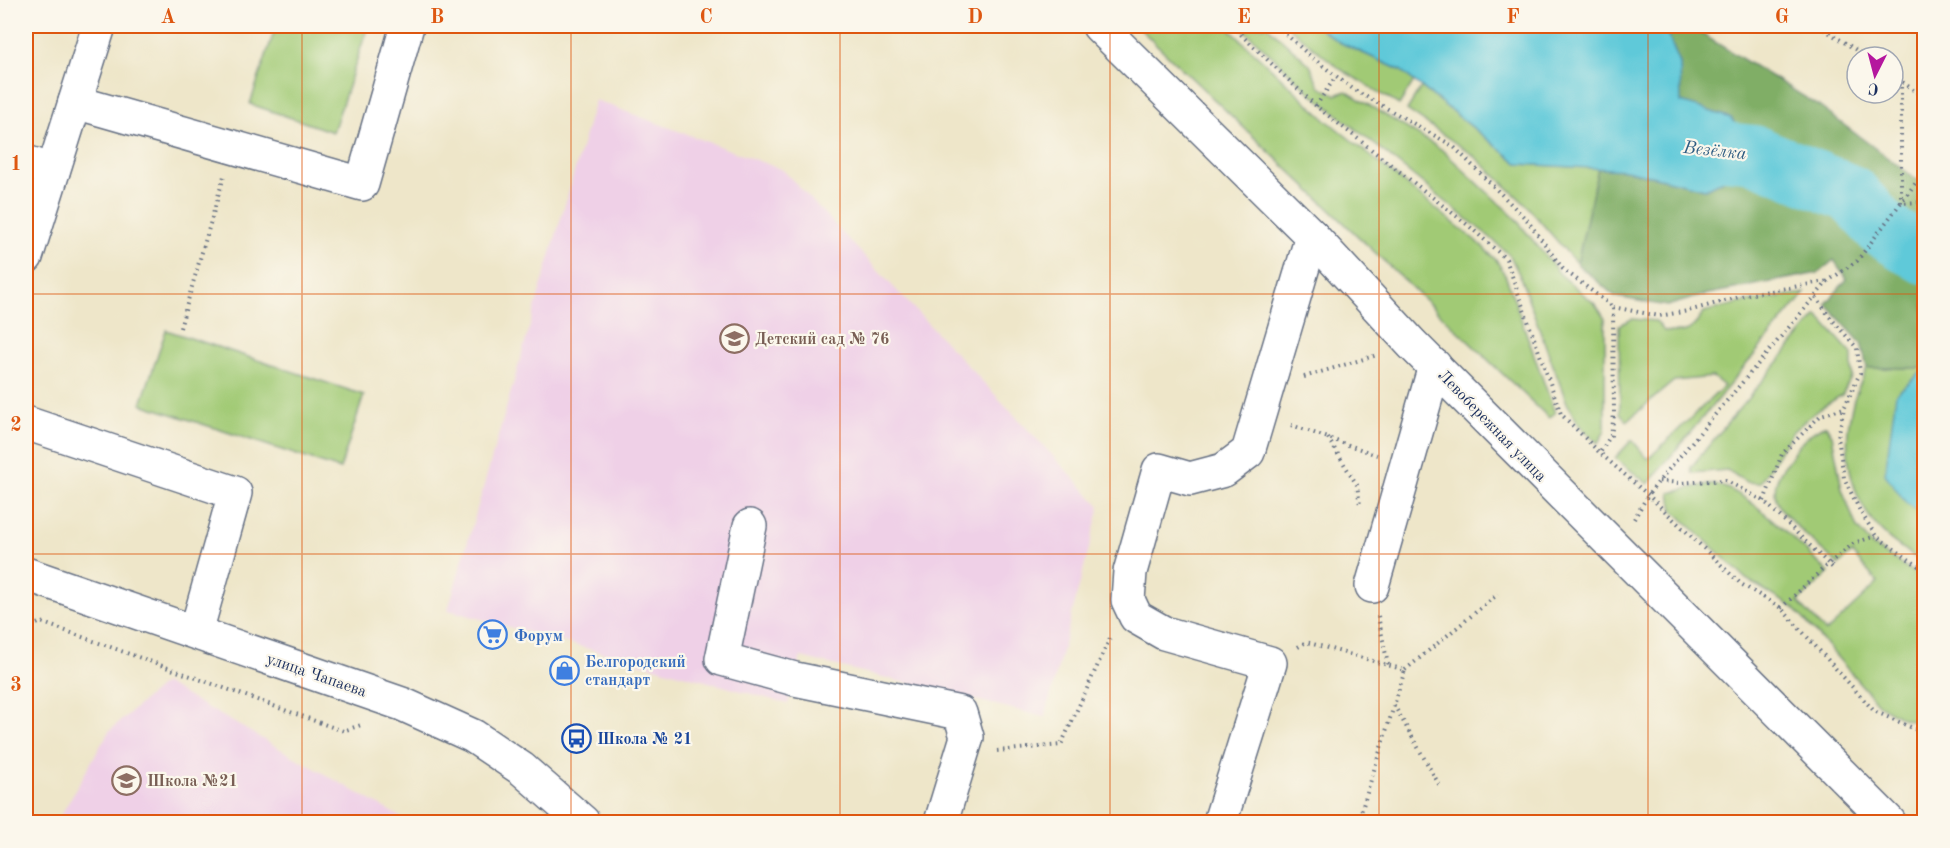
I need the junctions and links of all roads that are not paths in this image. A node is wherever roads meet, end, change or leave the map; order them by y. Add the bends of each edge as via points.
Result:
1 (99, 26) edge
2 (407, 26) edge
3 (1099, 26) edge
4 (75, 102) junction
5 (39, 166) edge
6 (1312, 236) junction
7 (26, 257) edge
8 (1424, 355) junction
9 (26, 423) edge
10 (750, 526) dead end
11 (26, 574) edge
12 (1372, 586) dead end
13 (196, 632) junction
14 (583, 822) edge
15 (941, 822) edge
16 (1220, 822) edge
17 (1889, 822) edge

1 - 4 street
2 - 4 street via 362,184
3 - 6 street, Левобережная улица
4 - 5 street
5 - 7 street
6 - 8 street, Левобережная улица
6 - 16 street via 1248,452 1224,470 1191,479 1159,470 1130,572 1128,600 1136,617 1164,633 1270,663
8 - 12 street via 1407,465
8 - 17 street, Левобережная улица
9 - 13 street via 235,493
10 - 15 street via 722,659 795,679 960,713 967,737
11 - 13 street, улица Чапаева
13 - 14 street, улица Чапаева via 402,704 473,736 522,769

